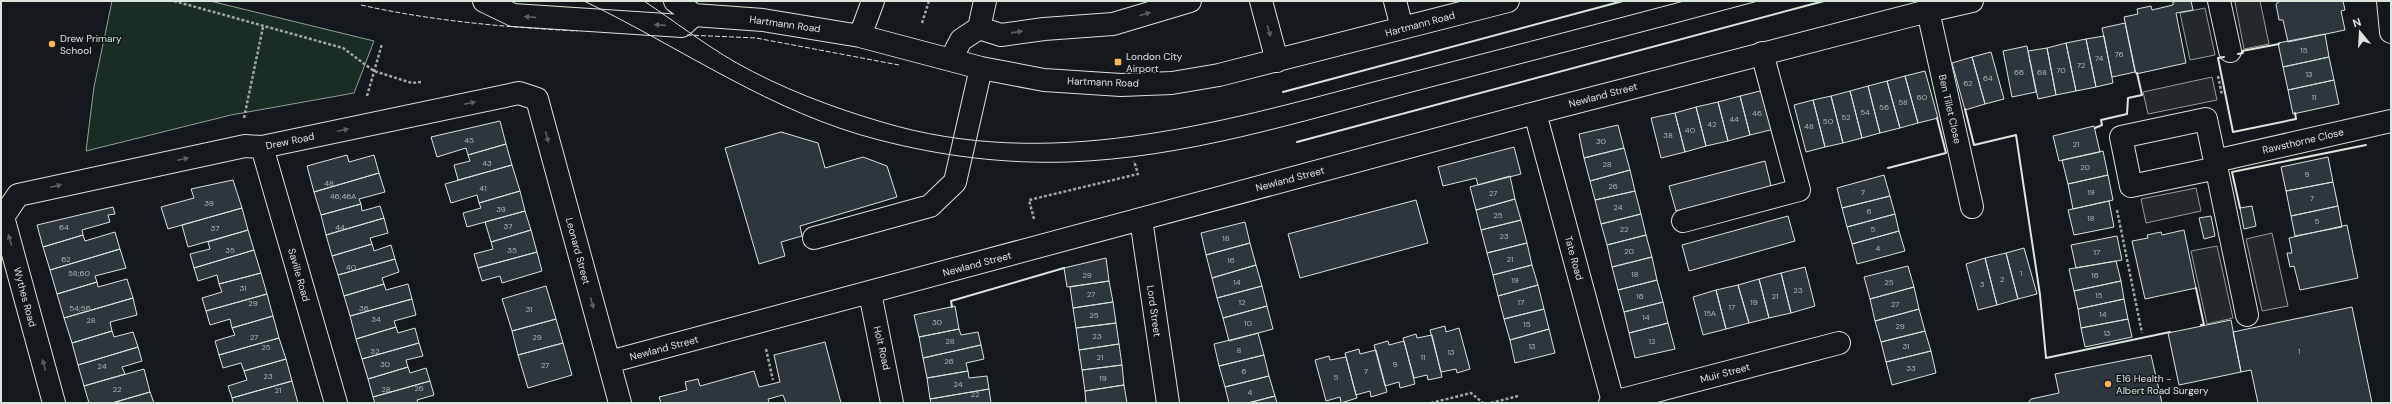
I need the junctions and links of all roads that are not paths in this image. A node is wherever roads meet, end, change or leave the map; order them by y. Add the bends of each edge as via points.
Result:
1 (484, 1) edge
2 (675, 1) edge
3 (873, 1) edge
4 (985, 1) edge
5 (1190, 1) edge
6 (1260, 1) edge
7 (1395, 1) edge
8 (1508, 1) edge
9 (1972, 1) edge
10 (2219, 1) edge
11 (2388, 1) edge
12 (739, 10) edge
13 (1928, 10) junction
14 (694, 15) junction
15 (979, 28) junction
16 (1402, 28) junction
17 (2391, 32) edge
18 (860, 36) junction
19 (2230, 51) dead end
20 (1762, 53) junction
21 (951, 59) junction
22 (1277, 61) junction
23 (981, 68) junction
24 (537, 99) joint
25 (1534, 113) junction
26 (2391, 122) edge
27 (254, 147) junction
28 (2216, 165) junction
29 (18, 195) joint
30 (1972, 207) dead end
31 (1141, 218) junction
32 (1683, 221) dead end
33 (814, 238) dead end
34 (870, 293) junction
35 (2247, 315) dead end
36 (1839, 343) dead end
37 (609, 362) junction
38 (54, 403) edge
39 (336, 403) edge
40 (620, 403) edge
41 (892, 403) edge
42 (1168, 403) edge
43 (1612, 403) edge

14 -> 1 street via 682,26 667,26 512,15
2 - 14 street
3 - 18 street
4 - 15 street
15 -> 5 street via 1001,35 1113,24
6 -> 22 street
7 - 16 street
8 - 16 street, Hartmann Road
9 - 13 street, Newland Street
10 - 19 street
11 - 17 street
12 - 14 street, Hartmann Road
12 - 18 street, Hartmann Road via 786,23
13 - 20 street, Newland Street
13 - 30 street, Ben Tillet Close
15 - 21 street via 961,40
16 - 22 street, Hartmann Road
18 - 21 street, Hartmann Road
20 - 25 street, Newland Street
20 - 32 street via 1799,190
21 - 23 street, Hartmann Road
22 - 23 street, Hartmann Road via 1172,83 1121,84 1044,80
23 - 33 street via 955,182 930,206
27 -> 24 street, Drew Road via 519,93
24 -> 37 street, Leonard Street
25 - 31 street, Newland Street
25 - 43 street, Tate Road
26 - 28 street, Rawsthorne Close
29 -> 27 street, Drew Road
27 - 39 street, Saville Road
28 - 28 street, Rawsthorne Close via 2131,186 2120,137 2206,119
28 - 35 street
38 -> 29 street, Wythes Road via 4,217
31 - 34 street, Newland Street
31 - 42 street, Lord Street
34 - 37 street, Newland Street
34 - 41 street, Holt Road
36 - 43 street, Muir Street
37 - 40 street, Leonard Street

